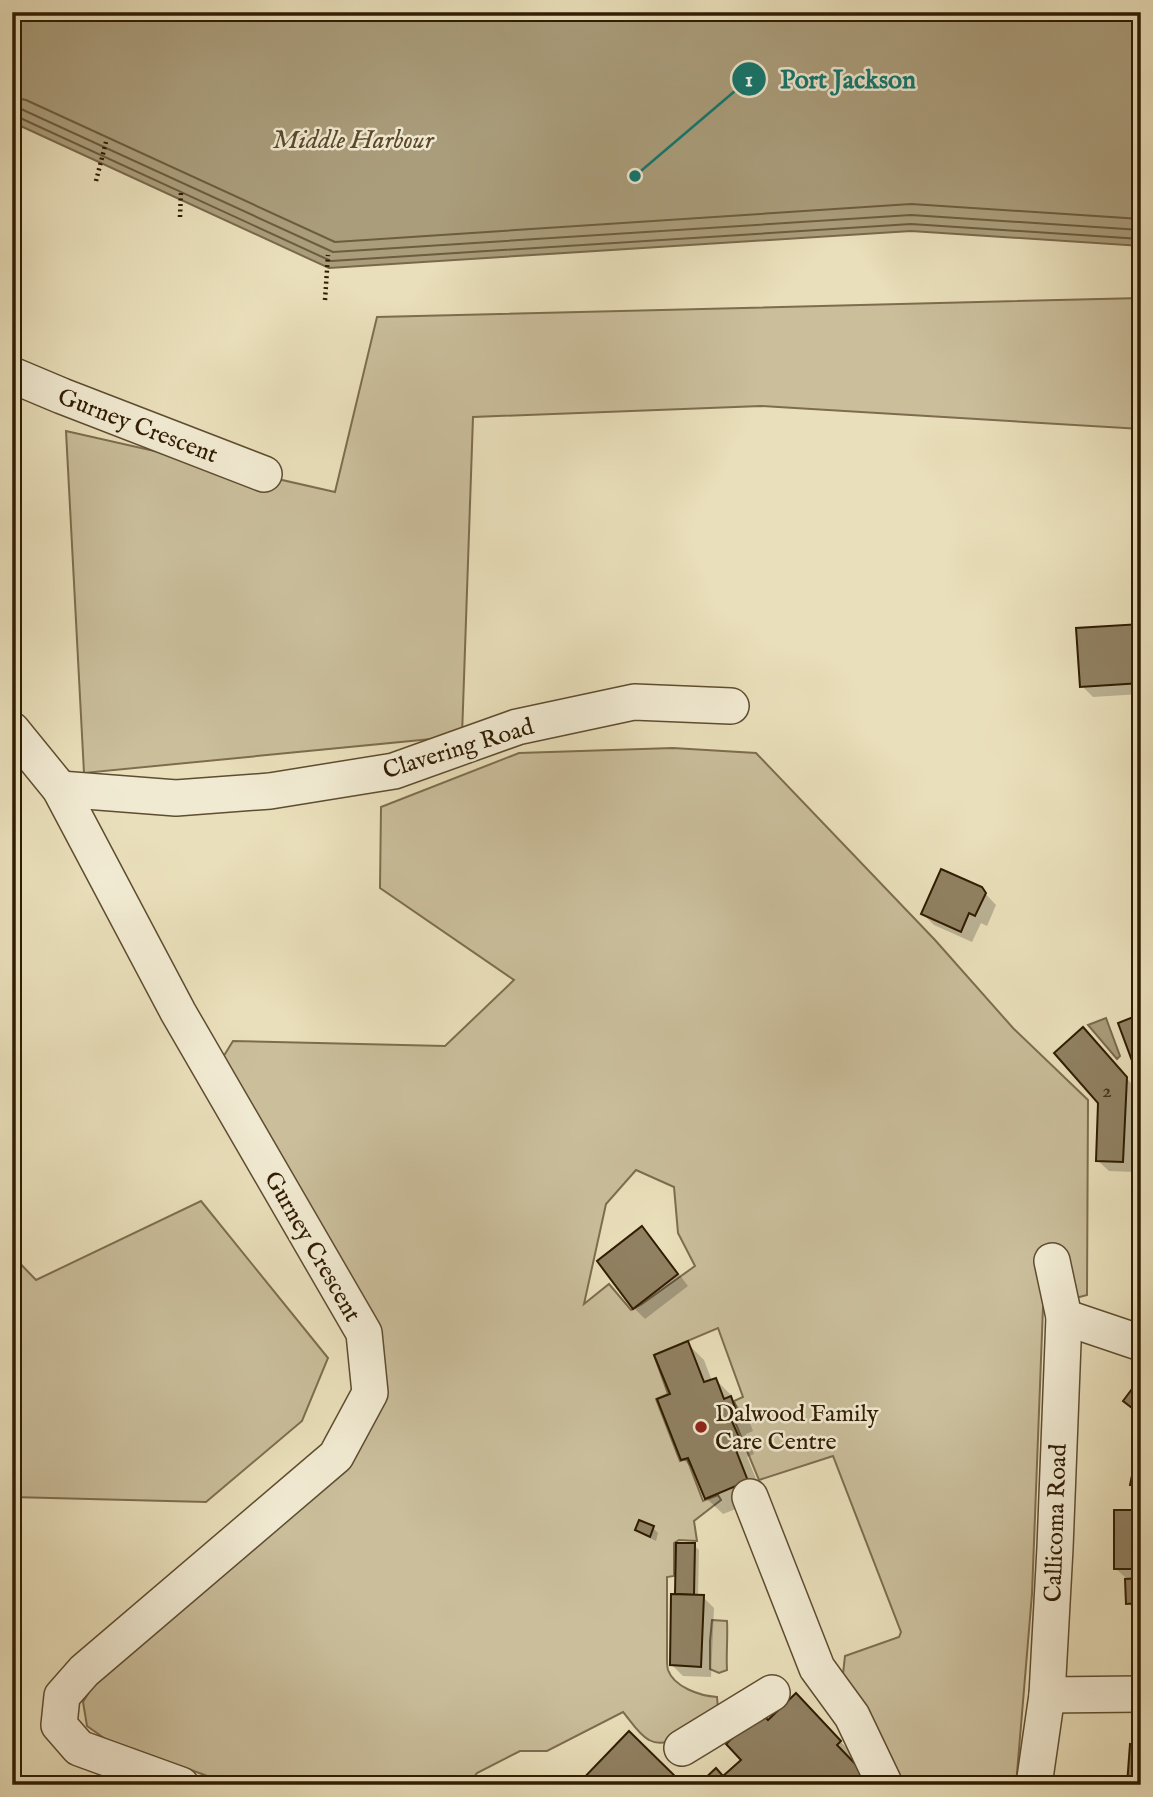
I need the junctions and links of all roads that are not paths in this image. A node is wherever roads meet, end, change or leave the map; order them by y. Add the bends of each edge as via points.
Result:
1 (12, 375) edge
2 (264, 474) dead end
3 (731, 706) dead end
4 (12, 730) edge
5 (60, 789) junction
6 (1052, 1261) dead end
7 (1064, 1317) junction
8 (1141, 1343) edge
9 (750, 1497) dead end
10 (815, 1663) junction
11 (772, 1693) junction
12 (1141, 1694) edge
13 (1047, 1695) junction
14 (723, 1698) dead end
15 (682, 1748) dead end
16 (181, 1785) edge
17 (885, 1785) edge
18 (1034, 1785) edge

1 - 2 street, Gurney Crescent
3 - 5 street, Clavering Road via 634,702 517,727 394,771 270,791 176,797
4 - 5 street, Gurney Crescent
5 - 16 street, Gurney Crescent via 178,1012 364,1334 370,1393 336,1456 84,1671 62,1696 58,1726 79,1748
6 - 7 street, Callicoma Road
7 - 8 street
7 - 13 street, Callicoma Road
9 - 10 street
10 - 11 street
10 - 17 street via 852,1716
11 - 14 street
11 - 15 street
12 - 13 street
13 - 18 street, Callicoma Road

